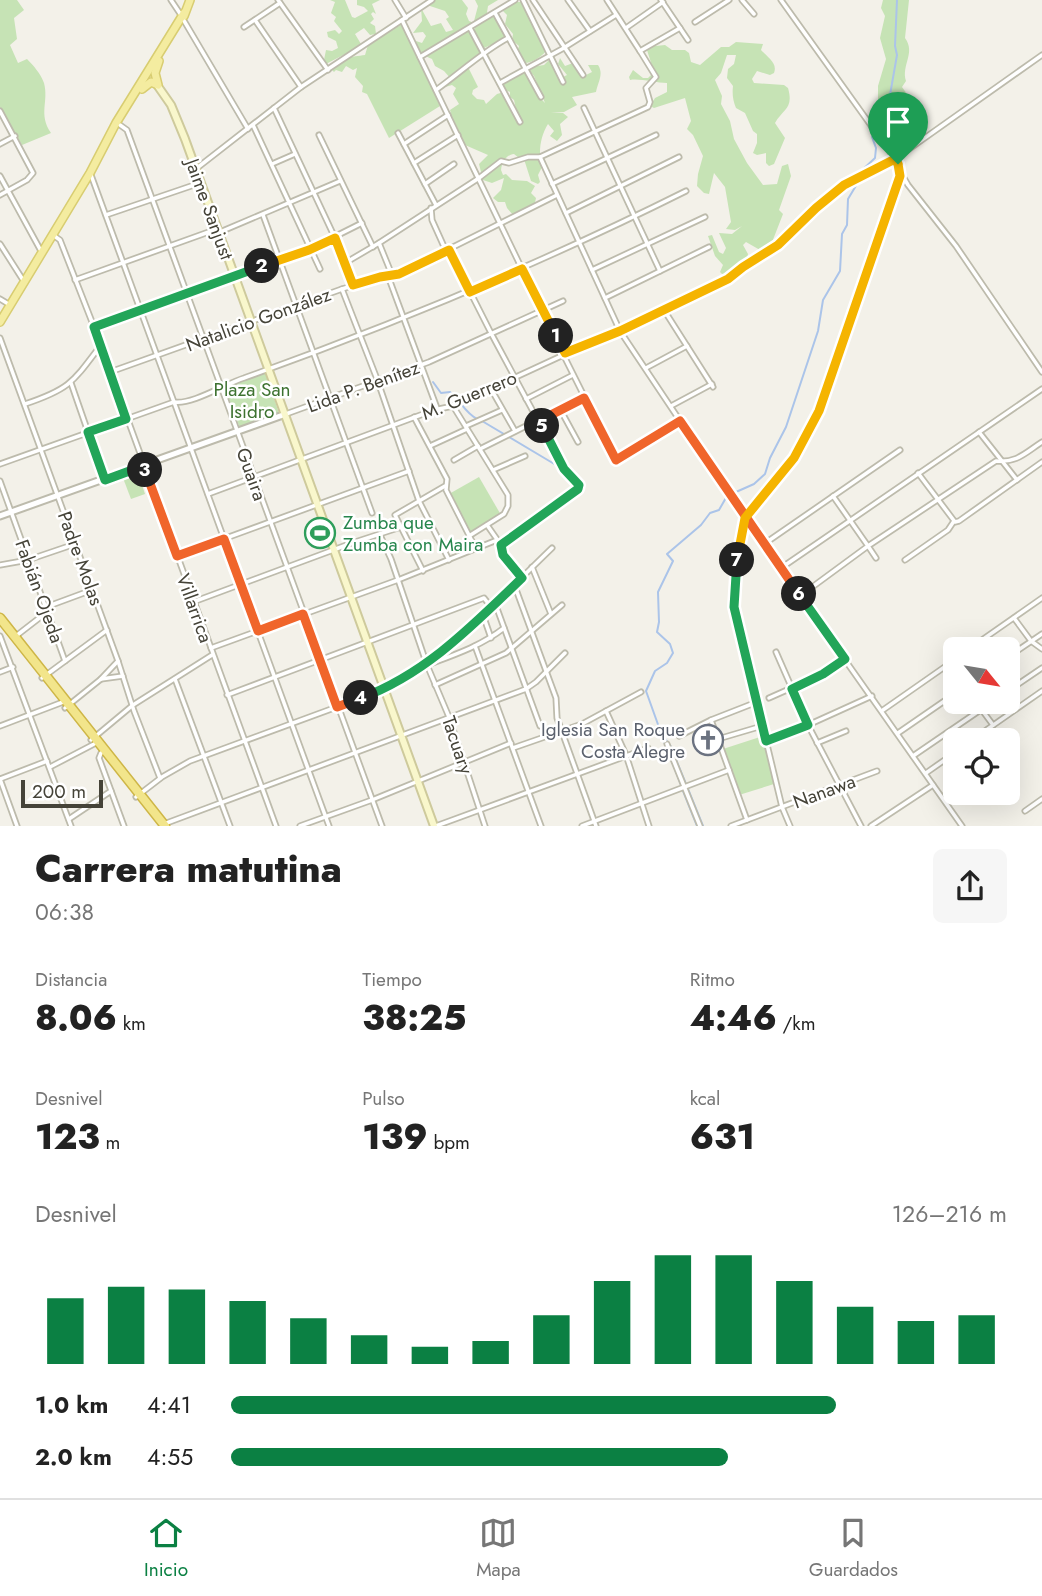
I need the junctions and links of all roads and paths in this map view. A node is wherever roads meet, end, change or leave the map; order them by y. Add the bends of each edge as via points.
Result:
1 (171, 0) edge
2 (190, 0) edge
3 (395, 0) edge
4 (432, 0) edge
5 (515, 0) edge
6 (523, 0) edge
7 (533, 0) edge
8 (568, 0) edge
9 (607, 0) edge
10 (729, 0) edge
11 (742, 0) edge
12 (781, 0) edge
13 (662, 1) edge
14 (279, 2) edge
15 (495, 13) junction
16 (754, 14) dead end
17 (616, 15) junction
18 (183, 16) junction
19 (404, 19) junction
20 (255, 20) junction
21 (695, 22) dead end
22 (244, 27) dead end
23 (680, 27) junction
24 (470, 28) junction
25 (626, 28) junction
26 (590, 32) junction
27 (508, 38) junction
28 (688, 40) dead end
29 (564, 48) junction
30 (640, 51) junction
31 (483, 52) junction
32 (551, 55) junction
33 (1042, 55) edge
34 (420, 57) junction
35 (159, 61) junction
36 (328, 69) junction
37 (525, 69) junction
38 (583, 75) dead end
39 (147, 76) junction
40 (564, 82) dead end
41 (500, 83) junction
42 (158, 85) junction
43 (301, 87) junction
44 (142, 89) junction
45 (436, 90) junction
46 (541, 97) dead end
47 (274, 108) junction
48 (584, 108) dead end
49 (0, 111) edge
50 (448, 115) junction
51 (520, 122) dead end
52 (120, 125) junction
53 (253, 125) junction
54 (248, 129) junction
55 (594, 131) junction
56 (398, 133) dead end
57 (319, 135) dead end
58 (458, 135) junction
59 (656, 135) dead end
60 (15, 136) junction
61 (107, 143) junction
62 (0, 144) edge
63 (404, 144) junction
64 (295, 153) junction
65 (540, 157) junction
66 (679, 157) dead end
67 (607, 158) junction
68 (895, 159) junction
69 (414, 163) junction
70 (272, 164) junction
71 (454, 164) dead end
72 (196, 169) junction
73 (900, 171) junction
74 (90, 173) junction
75 (0, 176) edge
76 (479, 178) junction
77 (340, 181) junction
78 (201, 183) junction
79 (425, 184) junction
80 (552, 184) junction
81 (620, 186) junction
82 (8, 191) junction
83 (686, 191) dead end
84 (313, 193) junction
85 (0, 195) edge
86 (557, 195) junction
87 (152, 199) junction
88 (290, 204) junction
89 (436, 205) junction
90 (431, 208) junction
91 (565, 214) junction
92 (106, 215) junction
93 (263, 215) junction
94 (635, 216) junction
95 (705, 217) dead end
96 (362, 223) junction
97 (501, 224) junction
98 (218, 231) junction
99 (53, 235) junction
100 (335, 238) junction
101 (578, 241) junction
102 (379, 243) junction
103 (648, 243) junction
104 (0, 244) edge
105 (170, 246) junction
106 (373, 247) junction
107 (709, 247) dead end
108 (312, 248) junction
109 (448, 251) junction
110 (42, 253) junction
111 (279, 260) junction
112 (123, 262) junction
113 (345, 263) junction
114 (522, 269) junction
115 (320, 270) dead end
116 (592, 270) junction
117 (660, 271) junction
118 (233, 276) junction
119 (390, 276) junction
120 (75, 280) junction
121 (24, 282) junction
122 (353, 285) junction
123 (342, 289) junction
124 (470, 292) junction
125 (187, 293) junction
126 (605, 298) junction
127 (0, 299) edge
128 (563, 301) dead end
129 (10, 305) junction
130 (297, 306) junction
131 (140, 310) junction
132 (664, 310) junction
133 (543, 311) junction
134 (404, 318) junction
135 (0, 322) edge
136 (250, 323) junction
137 (94, 327) junction
138 (620, 331) junction
139 (359, 334) junction
140 (492, 335) junction
141 (0, 338) edge
142 (204, 340) junction
143 (101, 345) junction
144 (687, 346) junction
145 (314, 353) junction
146 (564, 353) junction
147 (157, 356) junction
148 (422, 364) junction
149 (645, 368) junction
150 (267, 369) junction
151 (110, 372) junction
152 (1042, 372) edge
153 (573, 375) junction
154 (514, 378) junction
155 (377, 379) junction
156 (71, 383) junction
157 (220, 386) junction
158 (491, 389) junction
159 (1042, 389) edge
160 (329, 398) junction
161 (584, 398) junction
162 (526, 399) junction
163 (174, 402) junction
164 (25, 404) junction
165 (453, 406) junction
166 (671, 406) junction
167 (438, 409) junction
168 (560, 409) junction
169 (503, 410) junction
170 (283, 415) junction
171 (414, 417) junction
172 (126, 419) junction
173 (539, 421) junction
174 (680, 421) junction
175 (393, 426) junction
176 (467, 427) junction
177 (515, 430) junction
178 (88, 432) junction
179 (237, 432) junction
180 (979, 432) junction
181 (347, 442) junction
182 (578, 442) dead end
183 (1042, 442) edge
184 (430, 446) junction
185 (479, 447) junction
186 (41, 449) junction
187 (191, 449) junction
188 (900, 450) dead end
189 (525, 456) dead end
190 (300, 460) junction
191 (454, 460) dead end
192 (1002, 461) junction
193 (1042, 462) edge
194 (0, 464) edge
195 (143, 466) junction
196 (493, 470) junction
197 (408, 471) junction
198 (918, 473) junction
199 (253, 478) junction
200 (105, 480) junction
201 (1017, 480) junction
202 (0, 481) edge
203 (445, 486) junction
204 (362, 488) junction
205 (208, 494) junction
206 (59, 496) junction
207 (833, 496) junction
208 (937, 499) junction
209 (419, 501) junction
210 (316, 505) junction
211 (12, 513) junction
212 (372, 513) dead end
213 (0, 516) edge
214 (745, 518) junction
215 (850, 521) junction
216 (954, 521) junction
217 (270, 523) junction
218 (487, 525) junction
219 (401, 527) junction
220 (380, 535) junction
221 (469, 536) junction
222 (224, 539) junction
223 (497, 540) junction
224 (75, 544) junction
225 (764, 544) junction
226 (501, 545) junction
227 (868, 546) junction
228 (552, 548) dead end
229 (476, 549) junction
230 (333, 551) junction
231 (177, 556) junction
232 (876, 558) dead end
233 (28, 560) junction
234 (449, 560) junction
235 (905, 560) dead end
236 (0, 565) edge
237 (532, 567) junction
238 (286, 568) junction
239 (781, 568) junction
240 (423, 570) junction
241 (522, 578) junction
242 (398, 580) junction
243 (514, 584) junction
244 (241, 585) junction
245 (92, 590) junction
246 (800, 596) junction
247 (351, 597) junction
248 (1042, 598) edge
249 (193, 602) junction
250 (493, 605) junction
251 (562, 605) dead end
252 (46, 610) junction
253 (303, 614) junction
254 (483, 615) junction
255 (551, 615) junction
256 (0, 618) edge
257 (1014, 618) junction
258 (0, 624) edge
259 (413, 626) junction
260 (504, 628) junction
261 (107, 630) junction
262 (258, 631) junction
263 (532, 632) junction
264 (1042, 634) edge
265 (0, 636) edge
266 (15, 637) junction
267 (987, 637) edge
268 (491, 638) junction
269 (1031, 641) junction
270 (367, 644) junction
271 (475, 646) junction
272 (210, 648) junction
273 (1020, 649) edge
274 (1042, 649) edge
275 (512, 650) junction
276 (776, 652) dead end
277 (565, 653) dead end
278 (212, 655) junction
279 (845, 659) junction
280 (65, 661) junction
281 (118, 661) junction
282 (320, 661) junction
283 (426, 664) junction
284 (482, 665) junction
285 (13, 667) junction
286 (943, 668) edge
287 (1042, 668) edge
288 (0, 672) edge
289 (546, 672) junction
290 (123, 676) junction
291 (44, 677) junction
292 (275, 678) junction
293 (101, 679) junction
294 (175, 679) junction
295 (1020, 683) edge
296 (435, 685) junction
297 (526, 689) junction
298 (792, 689) junction
299 (383, 690) junction
300 (1042, 691) edge
301 (641, 692) dead end
302 (227, 695) junction
303 (872, 696) junction
304 (769, 698) dead end
305 (495, 700) junction
306 (757, 702) junction
307 (943, 702) edge
308 (65, 704) junction
309 (134, 705) junction
310 (337, 707) junction
311 (882, 710) junction
312 (606, 711) junction
313 (974, 714) edge
314 (985, 714) edge
315 (30, 715) junction
316 (449, 717) junction
317 (711, 720) junction
318 (292, 724) junction
319 (808, 725) junction
320 (993, 725) junction
321 (0, 726) edge
322 (540, 726) dead end
323 (762, 726) junction
324 (989, 728) edge
325 (562, 731) junction
326 (846, 731) dead end
327 (898, 733) junction
328 (401, 736) junction
329 (679, 736) dead end
330 (718, 739) junction
331 (94, 741) junction
332 (245, 741) junction
333 (766, 741) junction
334 (817, 743) junction
335 (667, 744) dead end
336 (512, 746) junction
337 (648, 748) dead end
338 (101, 753) junction
339 (355, 753) junction
340 (626, 755) junction
341 (204, 756) junction
342 (913, 756) junction
343 (47, 761) junction
344 (943, 761) edge
345 (465, 762) junction
346 (49, 767) junction
347 (309, 770) junction
348 (729, 770) junction
349 (877, 771) dead end
350 (925, 773) junction
351 (578, 775) junction
352 (160, 778) junction
353 (0, 779) edge
354 (418, 782) junction
355 (933, 785) junction
356 (839, 786) junction
357 (262, 787) junction
358 (685, 788) junction
359 (111, 791) junction
360 (530, 792) junction
361 (138, 796) junction
362 (1042, 799) edge
363 (372, 800) junction
364 (221, 802) junction
365 (641, 804) junction
366 (782, 807) junction
367 (479, 810) junction
368 (1025, 811) dead end
369 (326, 817) junction
370 (750, 819) junction
371 (69, 820) junction
372 (595, 824) edge
373 (16, 826) edge
374 (71, 826) edge
375 (124, 826) edge
376 (162, 826) edge
377 (230, 826) edge
378 (276, 826) edge
379 (300, 826) edge
380 (329, 826) edge
381 (382, 826) edge
382 (435, 826) edge
383 (485, 826) edge
384 (541, 826) edge
385 (582, 826) edge
386 (649, 826) edge
387 (700, 826) edge
388 (731, 826) edge
389 (754, 826) edge
390 (790, 826) edge
391 (861, 826) edge
392 (871, 826) edge
393 (962, 826) edge

1 - 18 street
2 - 18 main road
3 - 19 street
4 - 19 street
5 - 15 street
6 - 32 street
7 - 29 street
8 - 26 street
9 - 17 street
10 - 21 street
11 - 16 street
12 - 68 street
13 - 23 street
13 - 25 street
14 - 20 street
14 - 36 street
15 - 24 street
15 - 27 street
17 - 25 street
17 - 26 street
18 - 35 main road
18 - 39 main road
18 - 54 street
19 - 34 street
19 - 36 street
20 - 22 street
20 - 43 street
23 - 28 street
23 - 30 street
24 - 31 street
24 - 34 street
25 - 30 street
26 - 29 street
27 - 31 street
27 - 37 street
29 - 32 street
29 - 38 street
30 - 55 street via 656,77 646,88 648,107
31 - 41 street
31 - 45 street via 479,60
32 - 37 street
32 - 40 street
33 - 68 street, M. Guerrero
34 - 45 street
35 - 39 main road
35 - 42 main road
36 - 43 street
37 - 41 street
37 - 46 street
39 - 42 main road, Jaime Sanjust
39 - 44 main road
39 - 61 main road
41 - 51 street
42 - 44 main road via 151,82
42 - 72 main road, Jaime Sanjust via 176,116
43 - 47 street
44 - 52 main road
45 - 50 street
47 - 53 street
47 - 64 street
48 - 55 street
49 - 60 street
50 - 58 street
50 - 63 street
52 - 61 main road
52 - 87 street, Guaira via 127,130
53 - 54 street
53 - 70 street
54 - 72 street
55 - 65 street
55 - 67 street
56 - 63 street
57 - 77 street
58 - 69 street
58 - 76 street
59 - 67 street
60 - 62 street
60 - 82 street via 33,173
61 - 74 main road
63 - 69 street
64 - 70 street
64 - 84 street
65 - 76 street via 501,161
65 - 80 street
66 - 81 street
67 - 80 street
67 - 81 street
68 - 73 street
68 - 132 street, M. Guerrero via 844,185 771,251 733,276
69 - 79 street
70 - 88 street
71 - 79 street
72 - 78 main road, Jaime Sanjust
73 - 152 street
73 - 214 street via 819,411 794,458
74 - 92 street
74 - 99 main road
75 - 82 street
76 - 89 street
76 - 97 street
77 - 84 street
77 - 96 street
78 - 87 street
78 - 98 main road, Jaime Sanjust
79 - 89 street
80 - 86 street
81 - 91 street
81 - 94 street
82 - 85 street
82 - 110 street
83 - 94 street
84 - 88 street
84 - 100 street
86 - 91 street
86 - 97 street, Natalicio González
87 - 92 street
87 - 105 street, Guaira
88 - 93 street
88 - 108 street
89 - 90 street
90 - 102 street
90 - 109 street
91 - 101 street
92 - 112 street
93 - 98 street
93 - 111 street
94 - 101 street
94 - 103 street
95 - 103 street
96 - 100 street
96 - 106 street
97 - 109 street, Natalicio González
97 - 114 street
98 - 105 street
98 - 118 main road, Jaime Sanjust
99 - 110 main road
99 - 120 street, Villarrica via 60,240
100 - 108 street
100 - 113 street
101 - 114 street
101 - 116 street
102 - 106 street
102 - 119 street
103 - 116 street
103 - 117 street
104 - 121 street
105 - 112 street
105 - 125 street, Guaira
106 - 113 street
107 - 117 street
108 - 111 street
108 - 115 street
109 - 119 street, Natalicio González
109 - 124 street
110 - 121 main road
111 - 118 street
111 - 130 street
112 - 120 street
112 - 131 street
113 - 122 street
114 - 124 street
114 - 133 street
116 - 126 street
117 - 126 street
118 - 125 street
118 - 136 main road, Jaime Sanjust
119 - 122 street, Natalicio González
119 - 134 street
120 - 137 street, Villarrica
121 - 129 main road
122 - 123 street, Natalicio González
123 - 130 street, Natalicio González
123 - 139 street
124 - 134 street
124 - 140 street
125 - 131 street
125 - 142 street, Guaira
126 - 138 street
127 - 129 street
128 - 133 street, Lida P. Benítez
129 - 135 main road
130 - 136 street, Natalicio González
130 - 145 street
131 - 137 street
131 - 147 street
132 - 138 street, M. Guerrero
132 - 144 street
133 - 140 street, Lida P. Benítez
133 - 146 street
134 - 139 street
134 - 148 street
136 - 142 street, Natalicio González
136 - 150 main road, Jaime Sanjust
137 - 143 street, Villarrica
138 - 146 street, M. Guerrero
138 - 149 street
139 - 145 street
139 - 155 street
140 - 148 street, Lida P. Benítez
140 - 154 street
141 - 164 street, Padre Molas
142 - 147 street, Natalicio González
142 - 157 street, Guaira
143 - 151 street, Villarrica
143 - 156 street
144 - 149 street
144 - 166 street via 712,386
145 - 150 street
145 - 160 street
146 - 153 street
146 - 154 street, M. Guerrero
147 - 151 street, Natalicio González
147 - 163 street
148 - 155 street, Lida P. Benítez
148 - 167 street
149 - 166 street
150 - 157 street
150 - 170 main road, Jaime Sanjust
151 - 172 street, Villarrica
153 - 161 street
153 - 162 street
154 - 158 street, M. Guerrero
154 - 162 street
155 - 160 street, Lida P. Benítez
155 - 175 street
156 - 164 street
156 - 178 street
157 - 163 street via 197,398
157 - 179 street, Guaira
158 - 165 street, M. Guerrero
158 - 169 street
159 - 180 street
160 - 170 street, Lida P. Benítez
160 - 181 street
161 - 168 street
161 - 174 street via 616,460
162 - 173 street
163 - 172 street
163 - 187 street
164 - 186 street, Padre Molas
165 - 167 street, M. Guerrero
165 - 176 street
166 - 174 street
167 - 171 street, M. Guerrero
168 - 173 street
168 - 182 street
169 - 176 street
169 - 177 street
170 - 179 street, Lida P. Benítez
170 - 190 main road, Jaime Sanjust
171 - 175 street, M. Guerrero
171 - 184 street
172 - 178 street
172 - 195 street, Villarrica
173 - 177 street
173 - 226 street via 578,489
174 - 214 street
175 - 181 street, M. Guerrero
175 - 197 street
176 - 184 street
176 - 185 street
177 - 185 street
178 - 186 street
178 - 200 street
179 - 187 street, Lida P. Benítez
179 - 199 street, Guaira
180 - 192 street
180 - 198 street
181 - 190 street, M. Guerrero
181 - 204 street
183 - 192 street via 1016,460
184 - 203 street via 447,479
185 - 191 street
185 - 196 street
186 - 194 street
186 - 206 street, Padre Molas
187 - 195 street, Lida P. Benítez
187 - 205 street
188 - 207 street
189 - 196 street
190 - 199 street, M. Guerrero
190 - 210 main road, Jaime Sanjust
192 - 201 street
192 - 208 street
193 - 201 street
195 - 200 street, Lida P. Benítez
195 - 231 street, Villarrica
196 - 218 street via 509,500 504,514
197 - 204 street
197 - 209 street
198 - 208 street
198 - 215 street
199 - 205 street, M. Guerrero
199 - 217 street, Guaira
200 - 206 street, Lida P. Benítez
201 - 216 street
202 - 211 street, Fabián Ojeda
203 - 209 street
203 - 221 street
204 - 210 street
204 - 212 street
205 - 222 street
206 - 211 street, Lida P. Benítez
206 - 224 street, Padre Molas
207 - 215 street
207 - 225 street
208 - 216 street
208 - 227 street
209 - 219 street via 395,515
209 - 234 street
210 - 217 street
210 - 230 main road, Jaime Sanjust
211 - 213 street, Lida P. Benítez
211 - 233 street, Fabián Ojeda
214 - 225 street
214 - 306 street via 738,542 734,607
215 - 227 street
215 - 239 street
216 - 235 street
217 - 222 street
217 - 238 street, Guaira
218 - 221 street
218 - 223 street
219 - 220 street
219 - 240 street
220 - 230 street
220 - 242 street, Tacuary
221 - 229 street
222 - 231 street
222 - 244 street
223 - 226 street
223 - 229 street
224 - 233 street
224 - 245 street, Padre Molas
225 - 239 street
226 - 241 street via 503,555
227 - 232 street
227 - 246 street
228 - 237 street
229 - 234 street
230 - 238 street
230 - 247 main road, Jaime Sanjust
231 - 249 street, Villarrica
233 - 236 street
233 - 252 street, Fabián Ojeda
234 - 240 street
237 - 241 street
237 - 255 street
238 - 244 street
238 - 253 street, Guaira
239 - 246 street
240 - 242 street
241 - 243 street
242 - 247 street
242 - 259 street, Tacuary
243 - 250 street
243 - 263 street
244 - 249 street
244 - 262 street
245 - 252 street
245 - 261 street, Padre Molas
246 - 279 street
247 - 253 street
247 - 270 main road, Jaime Sanjust
248 - 257 street
249 - 272 street, Villarrica
250 - 254 street
250 - 259 street via 484,598
250 - 260 street
251 - 255 street
252 - 266 street
252 - 280 street, Fabián Ojeda
253 - 262 street
253 - 282 street, Guaira
254 - 268 street
254 - 283 street
255 - 263 street
256 - 266 highway
257 - 267 street
257 - 269 street
258 - 291 highway
259 - 270 street
259 - 283 street, Tacuary
260 - 268 street
260 - 275 street
261 - 280 street
261 - 281 street, Padre Molas
262 - 272 street
262 - 292 street
263 - 275 street
263 - 289 street
264 - 269 street
265 - 285 street
266 - 291 highway
268 - 271 street
269 - 273 street
269 - 274 street
270 - 282 street
270 - 299 main road, Jaime Sanjust
271 - 283 street
271 - 284 street
272 - 278 street, Villarrica
275 - 284 street
275 - 297 street
276 - 298 street
277 - 289 street
278 - 294 street
278 - 302 street, Villarrica
279 - 298 street
279 - 303 street
280 - 291 street
281 - 290 street, Padre Molas
281 - 293 street
282 - 292 street
282 - 310 street, Guaira
283 - 296 street, Tacuary
283 - 299 street
284 - 296 street
284 - 305 street
285 - 288 street
285 - 315 street
286 - 311 street
287 - 295 street
289 - 297 street
289 - 325 street
290 - 293 street
290 - 309 street, Padre Molas
291 - 308 highway
292 - 302 street
292 - 318 street
293 - 308 street
294 - 309 street
294 - 341 street
296 - 316 street, Tacuary
297 - 305 street
297 - 322 street
298 - 304 street
298 - 319 street
299 - 310 street
299 - 328 main road, Jaime Sanjust
300 - 320 street
301 - 312 street
302 - 332 street, Villarrica
303 - 311 street
303 - 319 street
305 - 316 street
305 - 336 street
306 - 317 street
306 - 323 street
307 - 327 street
308 - 315 street
308 - 331 highway
309 - 331 street
309 - 352 street, Padre Molas
310 - 318 street
310 - 339 street, Guaira
311 - 327 street
312 - 325 street
312 - 340 street
313 - 342 street
314 - 320 street
315 - 321 street
315 - 343 street
316 - 328 street
316 - 345 street, Tacuary
317 - 329 street
317 - 330 street
318 - 332 street
318 - 347 street
319 - 333 street
319 - 334 street
320 - 324 street
323 - 330 street
323 - 333 street
325 - 336 street
325 - 351 street
326 - 334 street
327 - 342 street
328 - 339 street
328 - 354 main road, Jaime Sanjust
330 - 348 street
331 - 338 highway
331 - 346 street
331 - 361 highway
332 - 341 street
332 - 357 street, Villarrica
333 - 366 street
334 - 356 street
335 - 358 street
336 - 345 street
336 - 360 street
337 - 340 street
338 - 359 street
338 - 361 highway
339 - 347 street
339 - 363 street, Guaira
340 - 351 street
340 - 365 street
341 - 352 street
341 - 364 street
342 - 350 street
343 - 346 street
343 - 353 street
344 - 350 street
345 - 354 street
345 - 367 street, Tacuary
346 - 371 street
347 - 357 street
347 - 369 street
348 - 358 street
348 - 370 street
349 - 356 street, Nanawa
350 - 355 street
351 - 360 street
351 - 372 street
352 - 361 street
353 - 373 street
354 - 363 street
354 - 382 main road, Jaime Sanjust
355 - 392 street
355 - 393 street
356 - 366 street, Nanawa
356 - 391 street
357 - 364 street
357 - 378 street, Villarrica
358 - 365 street
358 - 387 street
359 - 371 street
359 - 375 street
360 - 367 street
360 - 384 street
361 - 376 highway
362 - 368 street
363 - 369 street
363 - 381 street, Guaira
364 - 376 street
364 - 377 street
365 - 372 street
365 - 386 street
366 - 370 street, Nanawa
366 - 390 street
367 - 382 street
367 - 383 street, Tacuary
369 - 379 street
369 - 380 street
370 - 388 street, Nanawa
370 - 389 street
371 - 374 street
372 - 385 street

